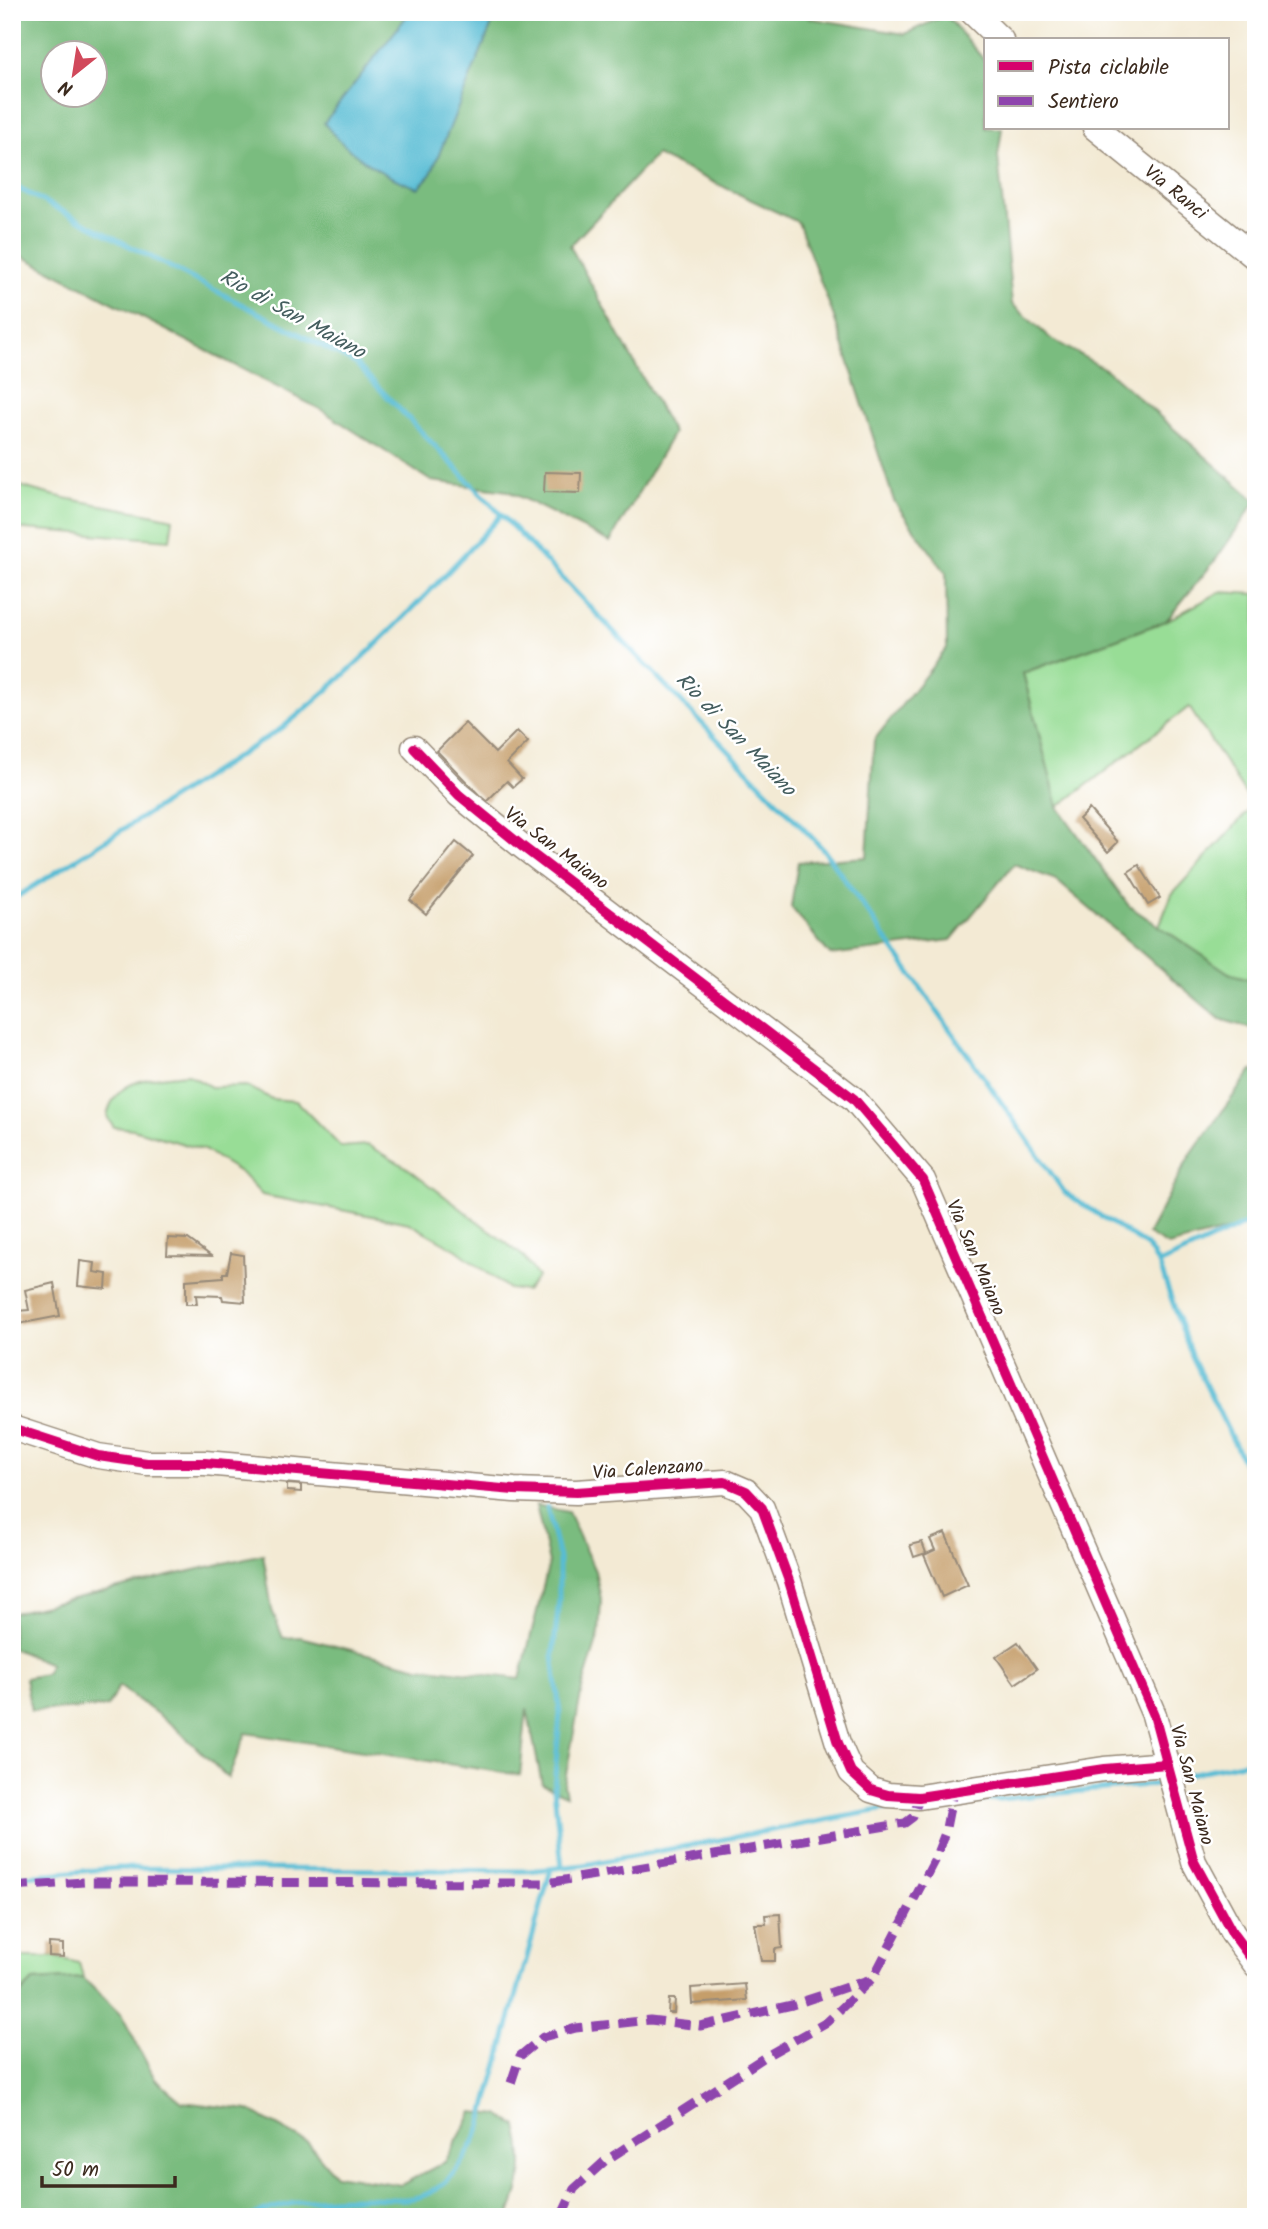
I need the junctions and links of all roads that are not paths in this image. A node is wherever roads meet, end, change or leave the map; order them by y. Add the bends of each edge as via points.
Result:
1 (972, 12) edge
2 (999, 38) edge
3 (1097, 130) edge
4 (1256, 258) edge
5 (414, 748) dead end
6 (12, 1428) edge
7 (1167, 1764) junction
8 (1256, 1965) edge

1 - 2 street
3 - 4 street, Via Ranci
5 - 7 street, Via San Maiano via 459,795 523,847 854,1099 923,1180 1154,1716
6 - 7 street, Via Calenzano via 98,1456 147,1463 205,1463 514,1490 576,1492 725,1482 746,1491 762,1508 838,1743 851,1772 871,1790 919,1797 1092,1770
7 - 8 street, Via San Maiano via 1194,1862 1233,1934

